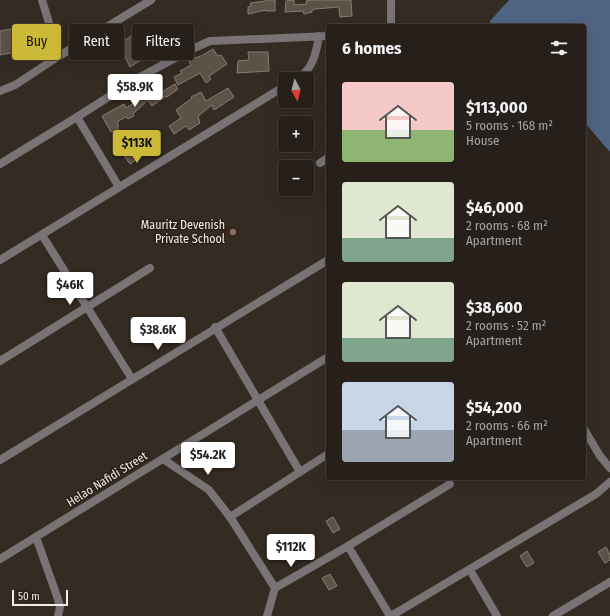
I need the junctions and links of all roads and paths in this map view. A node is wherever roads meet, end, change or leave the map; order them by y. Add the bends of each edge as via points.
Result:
1 (42, 0) edge
2 (152, 0) edge
3 (391, 0) edge
4 (49, 24) edge
5 (391, 24) edge
6 (319, 36) junction
7 (326, 36) edge
8 (61, 55) edge
9 (53, 60) edge
10 (305, 72) edge
11 (278, 90) edge
12 (0, 91) edge
13 (77, 117) junction
14 (326, 159) edge
15 (320, 163) dead end
16 (0, 164) edge
17 (118, 188) junction
18 (42, 235) junction
19 (0, 260) edge
20 (326, 261) edge
21 (150, 268) dead end
22 (87, 307) junction
23 (215, 327) junction
24 (326, 359) edge
25 (0, 360) edge
26 (132, 379) junction
27 (258, 400) junction
28 (586, 432) edge
29 (326, 455) edge
30 (163, 458) junction
31 (0, 460) edge
32 (610, 468) edge
33 (300, 472) junction
34 (610, 482) edge
35 (450, 484) dead end
36 (230, 517) junction
37 (36, 537) junction
38 (348, 546) junction
39 (0, 559) edge
40 (470, 570) junction
41 (610, 582) edge
42 (275, 588) junction
43 (58, 616) edge
44 (267, 616) edge
45 (391, 616) edge
46 (496, 616) edge
47 (553, 616) edge

1 - 4 street
2 - 8 street
3 - 5 street
6 - 7 street
6 - 10 street via 313,64
6 - 13 street via 210,41 140,77
9 - 12 street via 15,85
11 - 17 street
13 - 16 street
13 - 17 street
14 - 15 street
17 - 18 street
18 - 19 street
18 - 22 street
20 - 23 street
21 - 22 street
22 - 25 street
22 - 26 street
23 - 26 street
23 - 27 street
24 - 27 street, Helao Nafidi Street
26 - 31 street
27 - 30 street, Helao Nafidi Street
27 - 33 street
28 - 32 street
29 - 33 street
30 - 36 street via 209,490
30 - 37 street, Helao Nafidi Street
33 - 36 street
34 - 40 street via 596,494
35 - 38 street
36 - 42 street
37 - 39 street, Helao Nafidi Street
37 - 43 street via 60,607
38 - 42 street
38 - 45 street
40 - 45 street
40 - 46 street
41 - 47 street
42 - 44 street

